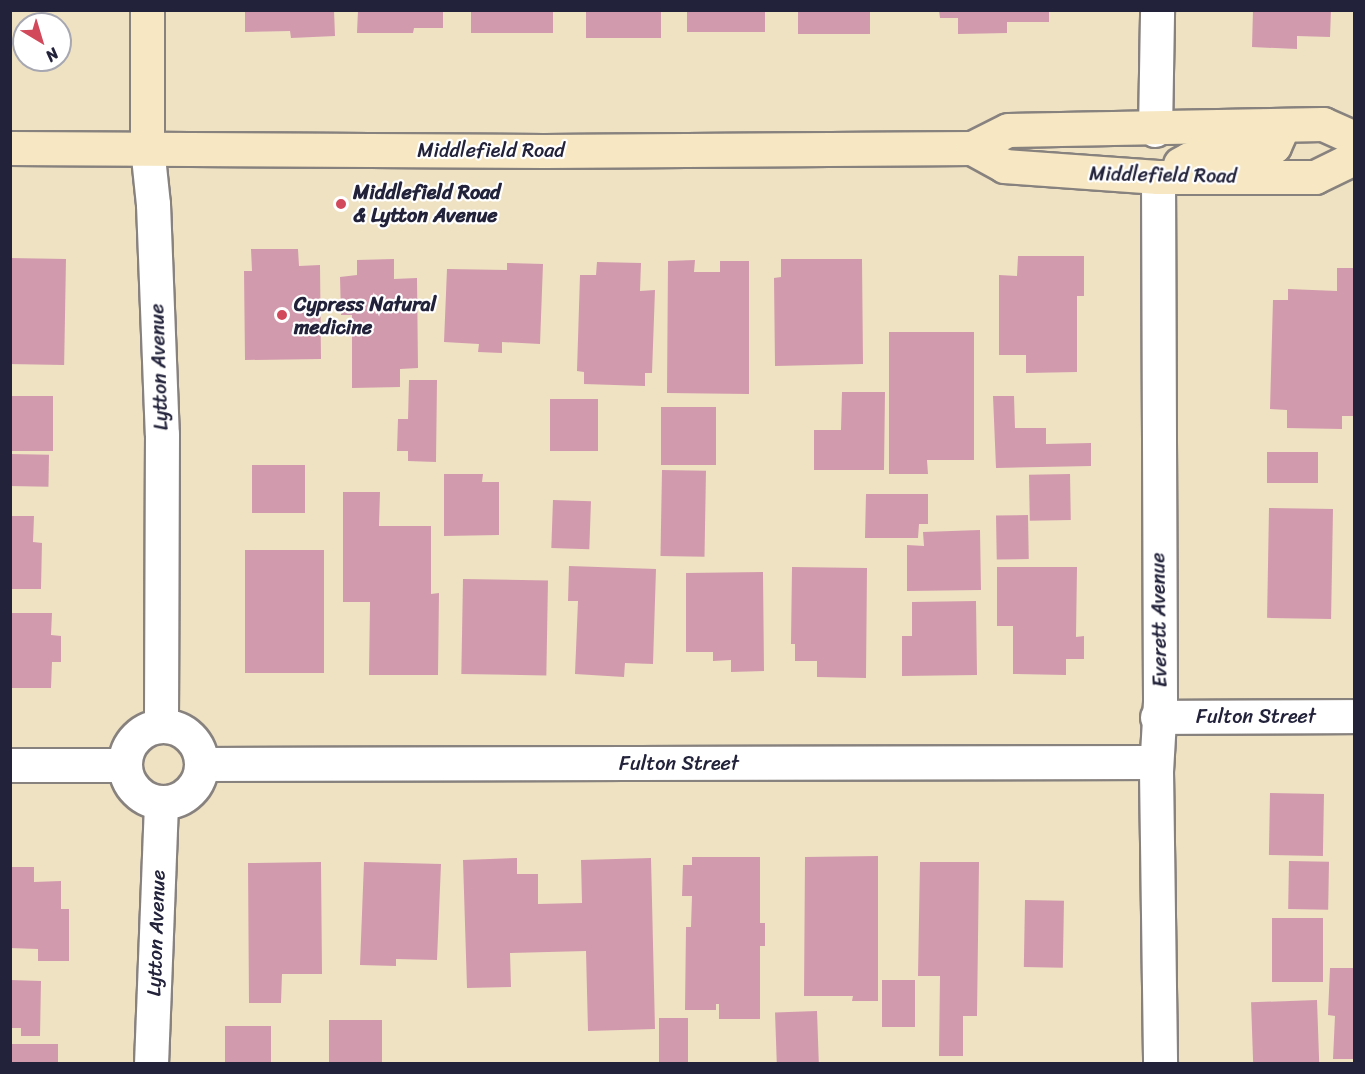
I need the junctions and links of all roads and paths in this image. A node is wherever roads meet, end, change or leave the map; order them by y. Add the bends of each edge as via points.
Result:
1 (147, 10) edge
2 (1157, 10) edge
3 (1282, 126) junction
4 (1155, 129) junction
5 (1354, 138) edge
6 (147, 147) junction
7 (10, 148) edge
8 (972, 148) junction
9 (1354, 158) edge
10 (1037, 171) junction
11 (1158, 177) junction
12 (1354, 716) edge
13 (1157, 717) junction
14 (161, 725) junction
15 (1156, 762) junction
16 (201, 764) junction
17 (10, 765) edge
18 (124, 765) junction
19 (161, 802) junction
20 (151, 1064) edge
21 (1160, 1064) edge

1 - 6 main road, Lytton Avenue
2 - 4 street
3 - 4 main road, Middlefield Road
3 - 5 main road, Middlefield Road via 1323,124
3 - 11 main road via 1274,146 1189,159
4 - 8 main road, Middlefield Road via 1008,130
4 - 10 main road via 1128,152 1067,156
6 - 7 main road, Middlefield Road
6 - 8 main road, Middlefield Road via 544,151
6 - 14 street, Lytton Avenue via 153,204 162,434
8 - 10 main road, Middlefield Road via 1004,166
9 - 11 main road, Middlefield Road via 1315,177
10 - 11 main road, Middlefield Road
11 - 13 street, Everett Avenue
12 - 13 street, Fulton Street
13 - 15 street, Everett Avenue
14 - 16 street via 173,726 189,736 200,751
14 - 18 street via 138,734 130,742
15 - 16 street, Fulton Street
15 - 21 street, Everett Avenue
16 - 19 street via 193,787 173,801
17 - 18 street
18 - 19 street via 126,776 140,795
19 - 20 street, Lytton Avenue

